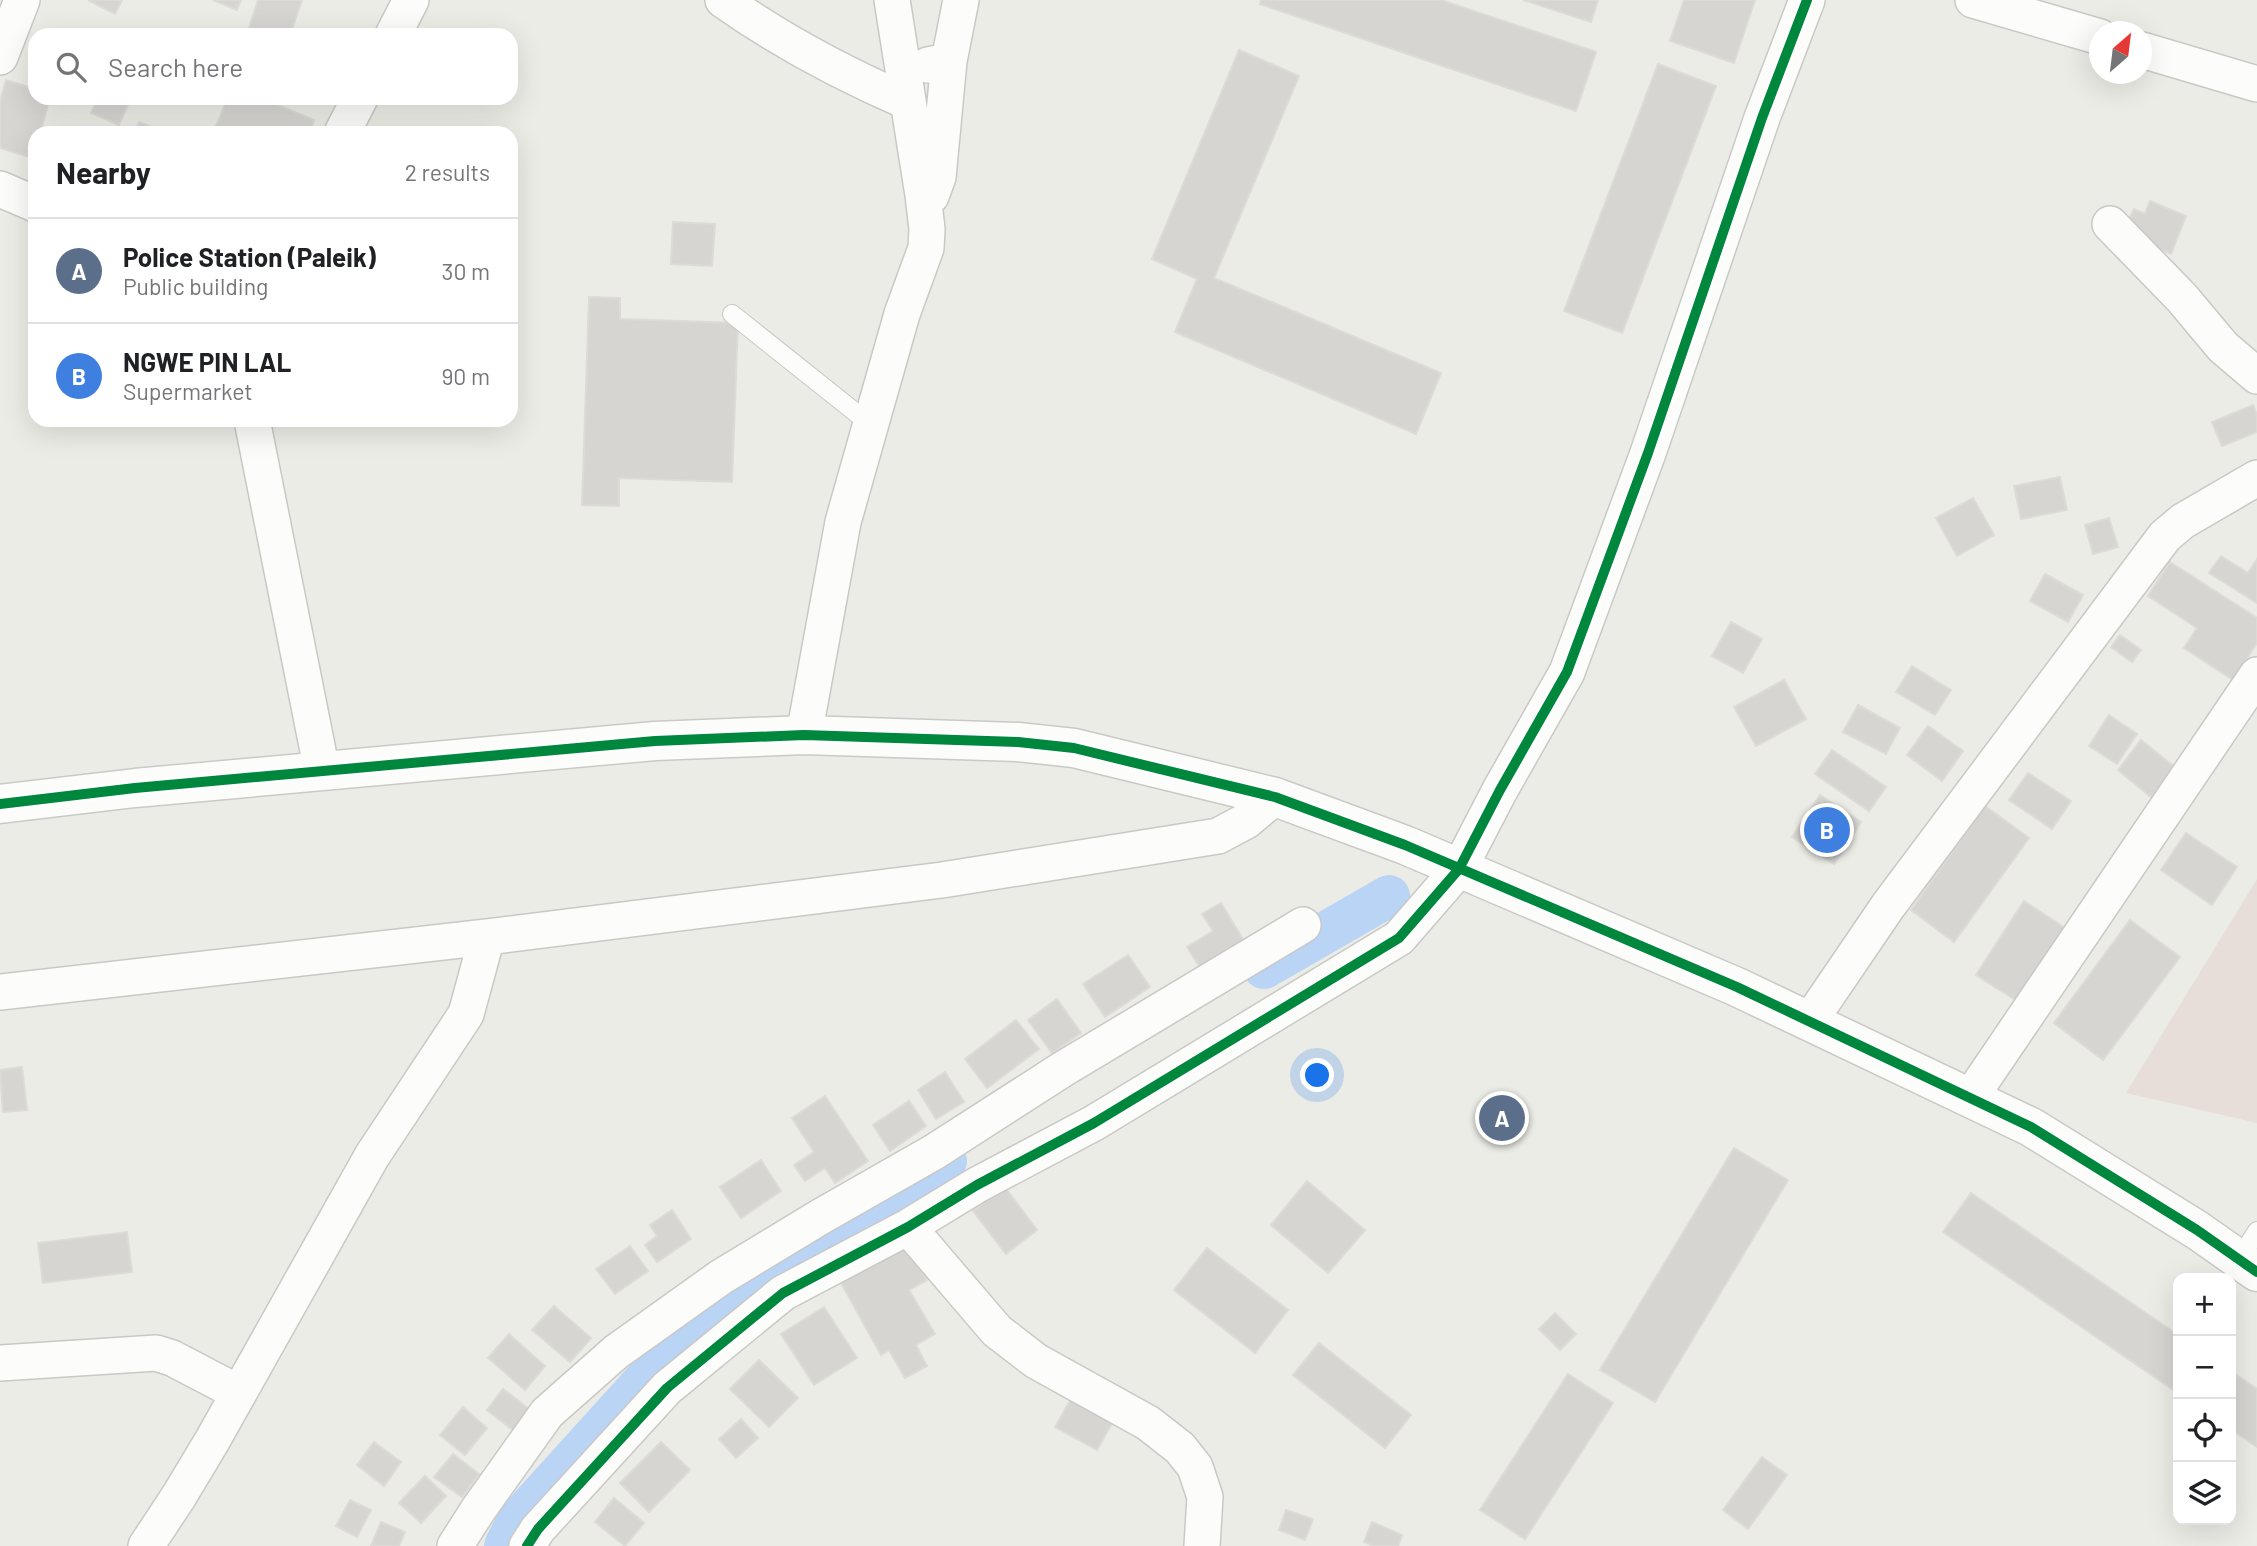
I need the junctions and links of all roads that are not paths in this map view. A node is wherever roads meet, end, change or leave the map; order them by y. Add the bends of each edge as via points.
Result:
1 (22, 0) edge
2 (411, 0) edge
3 (723, 0) edge
4 (892, 0) edge
5 (961, 0) edge
6 (1807, 0) edge
7 (1973, 0) edge
8 (397, 28) edge
9 (2089, 34) edge
10 (2152, 53) edge
11 (0, 57) edge
12 (949, 61) junction
13 (2257, 84) edge
14 (906, 85) junction
15 (356, 105) edge
16 (346, 126) edge
17 (0, 189) edge
18 (28, 201) edge
19 (925, 209) junction
20 (2110, 225) dead end
21 (732, 314) dead end
22 (2257, 376) edge
23 (870, 424) junction
24 (253, 427) edge
25 (2257, 478) edge
26 (2257, 675) edge
27 (804, 735) junction
28 (322, 771) junction
29 (1275, 797) junction
30 (0, 804) edge
31 (1459, 869) junction
32 (1303, 925) dead end
33 (487, 937) junction
34 (0, 992) edge
35 (1809, 1022) junction
36 (1970, 1098) junction
37 (908, 1227) junction
38 (2251, 1254) edge
39 (0, 1363) edge
40 (237, 1392) junction
41 (541, 1540) edge
42 (146, 1546) edge
43 (455, 1546) edge
44 (1202, 1546) edge

1 - 11 street
2 - 8 street
3 - 14 street via 849,76
4 - 14 street
5 - 12 street
6 - 31 street via 1567,672
7 - 9 street
10 - 13 street
12 - 14 street
12 - 19 street via 938,177
14 - 19 street
15 - 16 street
17 - 18 street
19 - 23 street via 926,248
20 - 22 street via 2223,347
21 - 23 lane
23 - 27 street via 843,522
24 - 28 street
25 - 35 street via 2165,536 1888,906
26 - 36 street
27 - 28 street via 655,741
27 - 29 street via 1074,748
28 - 30 street
29 - 31 street
29 - 33 street via 1218,836 942,880
31 - 35 street
31 - 37 street via 1399,938 1094,1123
32 - 43 street via 721,1277 616,1352 547,1413
33 - 34 street
33 - 40 street via 466,1014 372,1156
35 - 36 street
36 - 38 street via 2031,1127 2197,1230
37 - 41 street via 783,1293 667,1388
37 - 44 street via 996,1331 1036,1362 1149,1423 1180,1448 1195,1467 1205,1497
39 - 40 street via 156,1353
40 - 42 street

